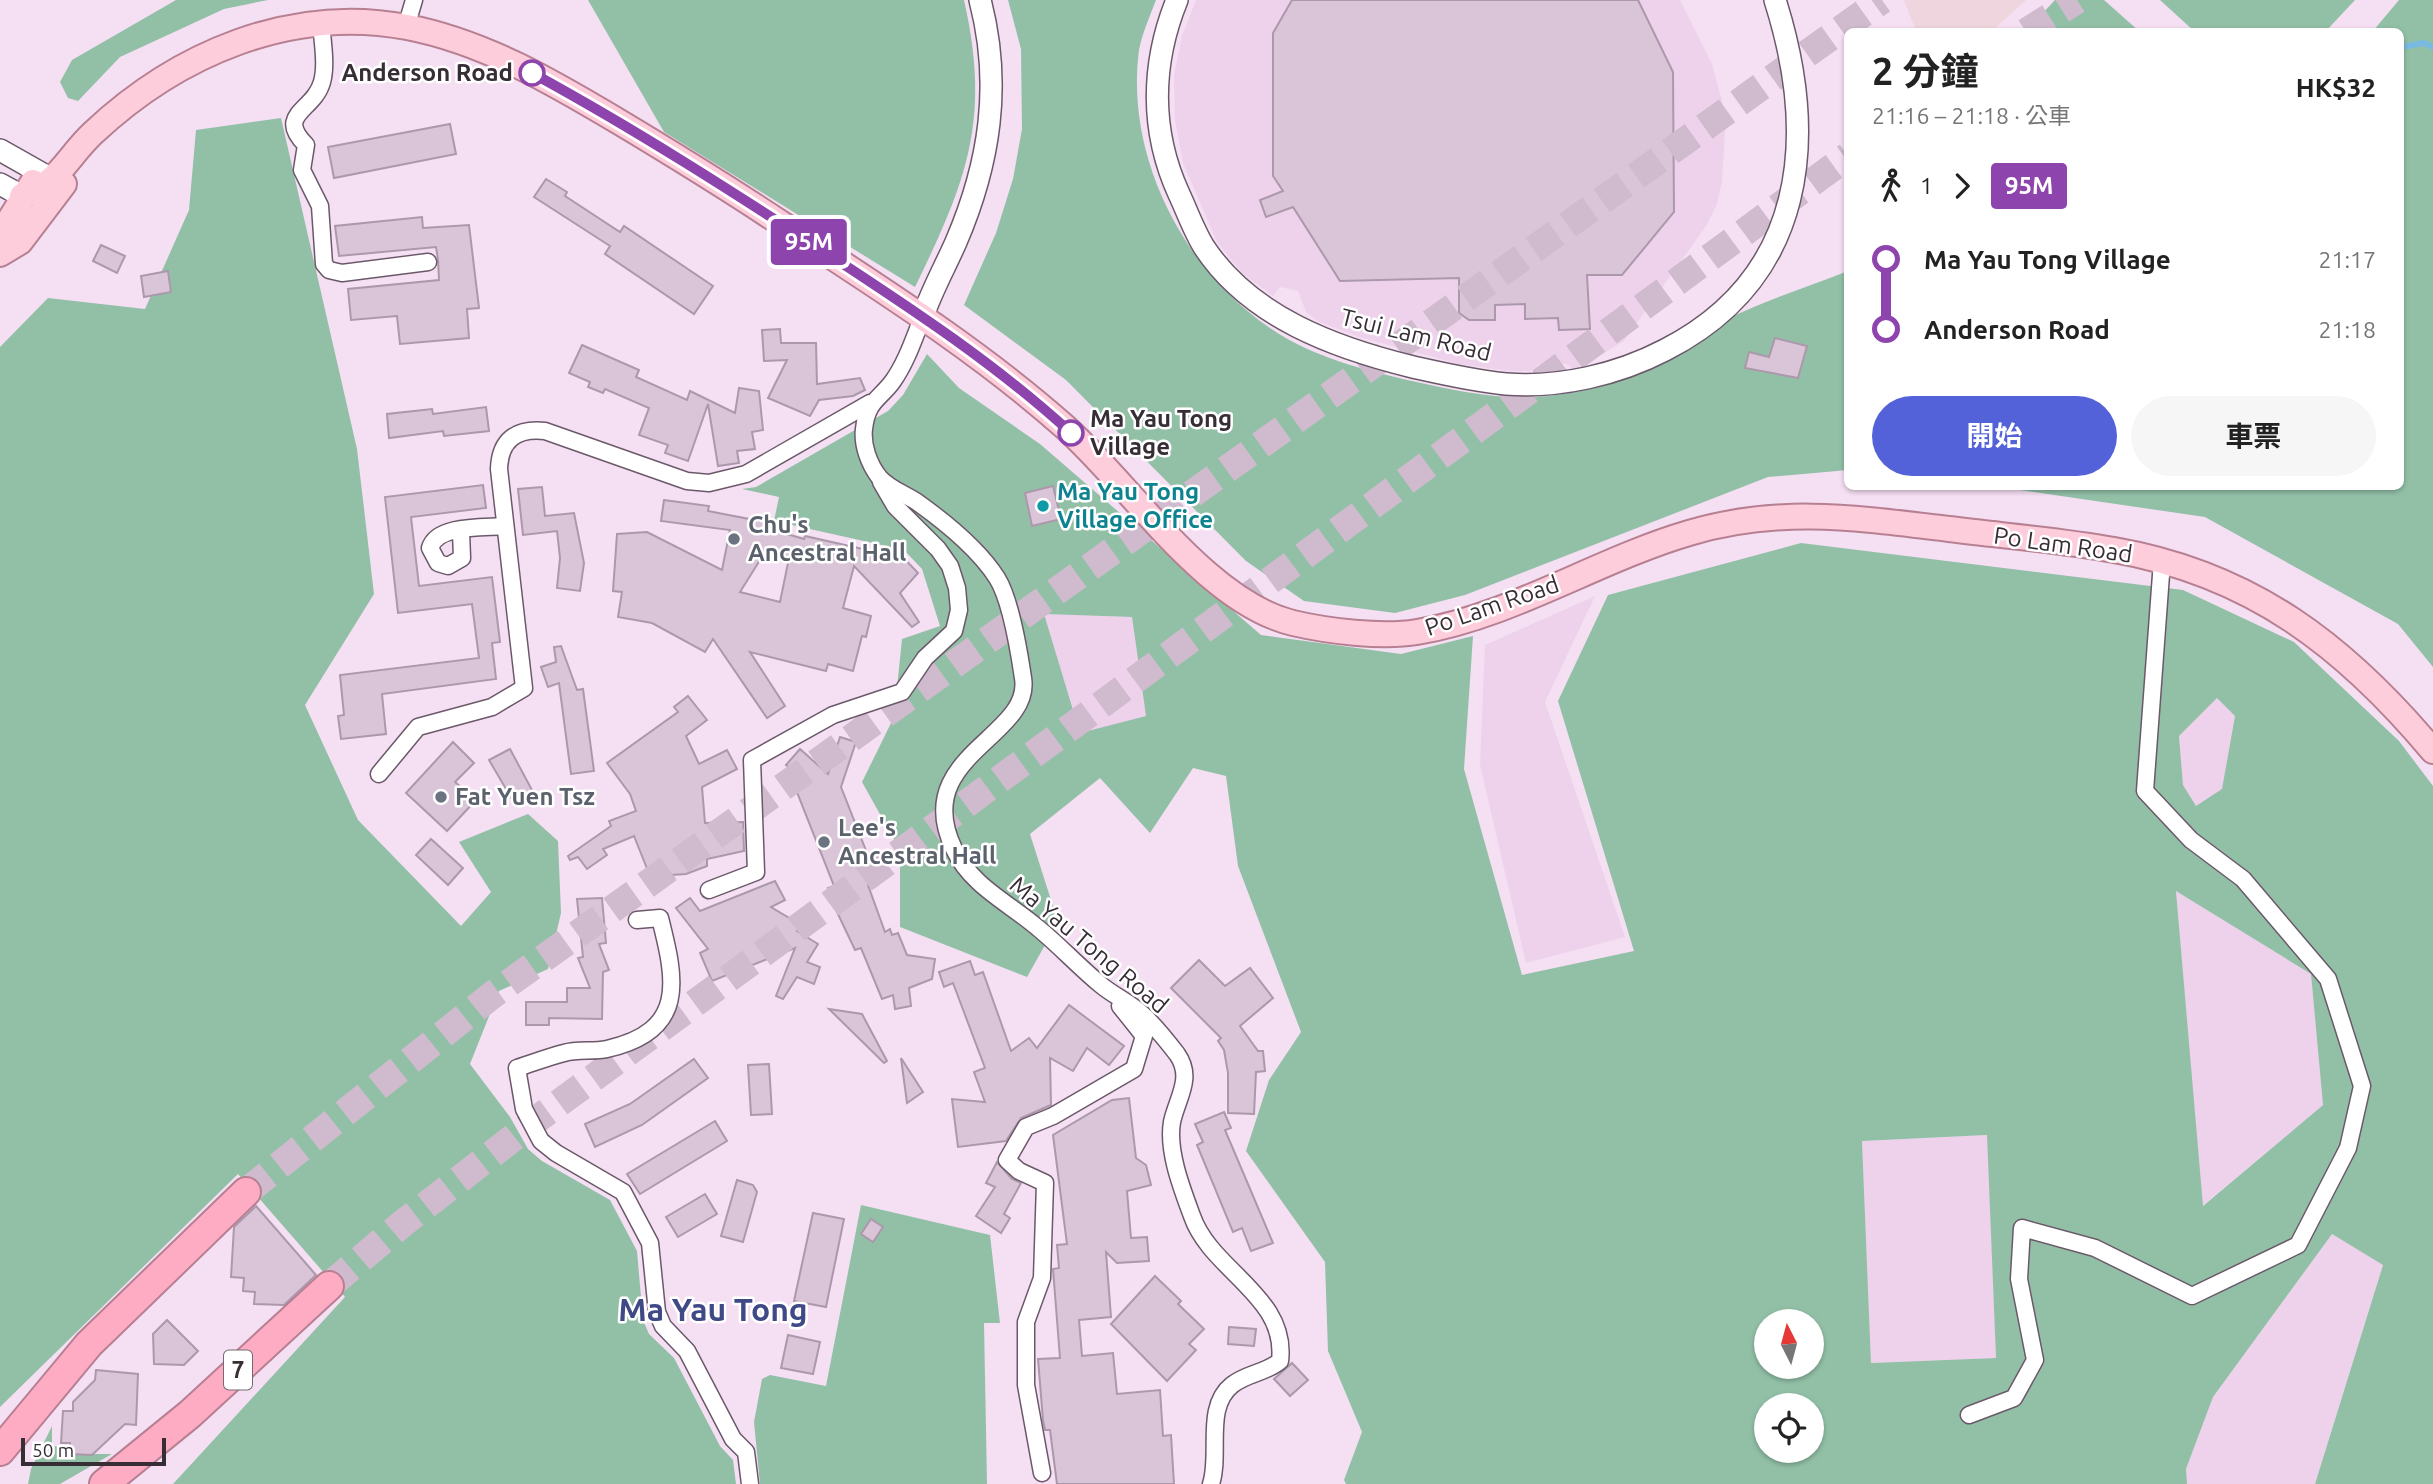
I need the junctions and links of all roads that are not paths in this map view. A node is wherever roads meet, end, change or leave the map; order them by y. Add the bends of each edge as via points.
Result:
1 (414, 0) edge
2 (980, 0) edge
3 (1177, 0) edge
4 (1775, 0) edge
5 (321, 21) junction
6 (406, 27) junction
7 (0, 150) edge
8 (52, 179) junction
9 (8, 188) edge
10 (0, 249) edge
11 (0, 254) edge
12 (428, 262) dead end
13 (923, 316) junction
14 (870, 403) junction
15 (879, 478) junction
16 (505, 526) junction
17 (461, 531) dead end
18 (2162, 561) junction
19 (2433, 751) edge
20 (379, 774) dead end
21 (709, 890) dead end
22 (637, 920) dead end
23 (1102, 986) junction
24 (246, 1192) tunnel mouth
25 (329, 1286) tunnel mouth
26 (1969, 1415) dead end
27 (0, 1451) edge
28 (1042, 1473) dead end
29 (104, 1484) edge
30 (750, 1484) edge
31 (1211, 1484) edge

1 - 6 street
2 - 13 street via 993,85 986,151 966,216
3 - 4 street, Tsui Lam Road via 1157,74 1161,143 1167,168 1204,247 1236,284 1277,316 1316,337 1396,363 1507,384 1554,383 1641,363 1698,331 1729,307 1758,275 1777,238 1791,194 1798,145 1793,66
5 - 6 main road, Po Lam Road
5 - 8 main road, Po Lam Road via 283,27 218,49 163,80 87,138
5 - 12 street via 321,85 293,125 306,145 302,170 320,205 324,264 342,273
6 - 13 main road, Po Lam Road via 485,51 566,91 716,180
7 - 8 street
8 - 9 main road
8 - 11 main road via 20,242
9 - 10 main road
13 - 14 street via 908,356 892,382
13 - 18 main road, Po Lam Road via 1063,425 1214,579 1249,605 1289,622 1412,633 1477,615 1685,534 1782,515 1870,520 2113,550
14 - 15 street, Ma Yau Tong Road via 864,448
14 - 16 street via 746,474 709,483 687,481 528,429 504,443 499,456
15 - 21 street via 895,506 950,566 959,610 954,631 925,659 902,692 833,715 752,760 756,872
15 - 23 street, Ma Yau Tong Road via 955,532 997,579 1024,679 1016,710 954,775 945,822 953,848 983,888 1037,927
16 - 17 street
16 - 20 street via 524,688 492,706 418,727
18 - 19 main road, Po Lam Road via 2241,589 2328,643 2366,676
18 - 26 street via 2145,791 2191,839 2243,879 2328,979 2362,1086 2348,1148 2298,1244 2192,1296 2095,1248 2022,1228 2019,1279 2035,1360 2014,1398
22 - 30 street via 660,918 670,958 673,991 661,1021 651,1032 621,1046 566,1052 517,1068 524,1109 541,1141 623,1192 650,1243 660,1319 687,1350 733,1438 746,1452
23 - 28 street via 1144,1036 1134,1069 1026,1127 1007,1160 1045,1184 1042,1278 1026,1322 1026,1385
23 - 31 street, Ma Yau Tong Road via 1142,1013 1180,1057 1185,1081 1171,1134 1193,1218 1218,1260 1260,1297 1282,1350 1280,1361 1228,1387 1219,1403 1216,1469
24 - 27 highway via 96,1337
25 - 29 highway, 7 via 190,1415

